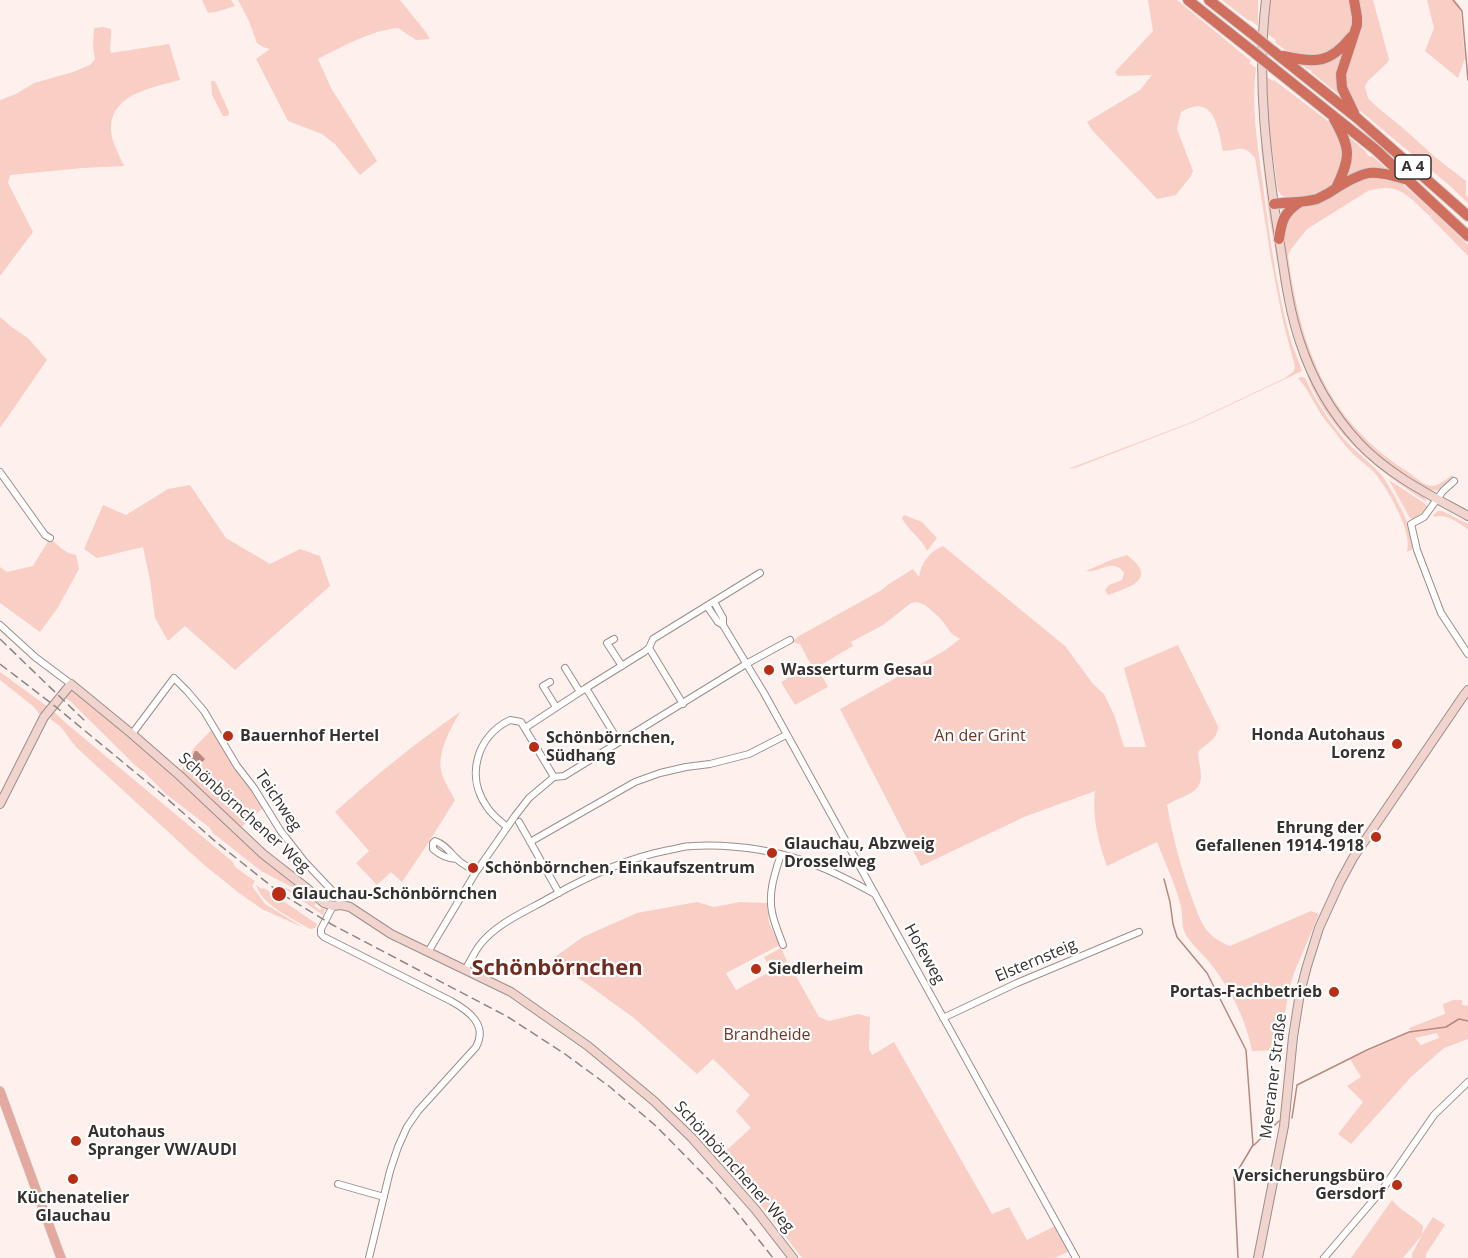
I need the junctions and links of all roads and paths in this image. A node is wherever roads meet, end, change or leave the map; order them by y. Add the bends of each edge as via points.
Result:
1 (1188, 0) edge
2 (1209, 0) edge
3 (1266, 0) edge
4 (1354, 0) edge
5 (1355, 32) junction
6 (1276, 53) junction
7 (1331, 113) junction
8 (1357, 118) junction
9 (1408, 180) junction
10 (1336, 189) junction
11 (1300, 202) junction
12 (1274, 204) junction
13 (1468, 216) edge
14 (1468, 236) edge
15 (1279, 239) junction
16 (0, 472) edge
17 (1454, 481) dead end
18 (1437, 499) junction
19 (1468, 516) edge
20 (47, 537) dead end
21 (760, 573) dead end
22 (710, 604) junction
23 (0, 625) edge
24 (614, 639) dead end
25 (790, 640) dead end
26 (649, 648) junction
27 (1468, 654) edge
28 (746, 664) junction
29 (622, 666) junction
30 (565, 668) dead end
31 (550, 682) dead end
32 (71, 684) junction
33 (583, 690) junction
34 (1468, 690) edge
35 (683, 704) junction
36 (556, 707) junction
37 (525, 728) junction
38 (132, 734) junction
39 (786, 735) junction
40 (619, 742) junction
41 (554, 777) junction
42 (0, 804) edge
43 (519, 822) dead end
44 (507, 827) junction
45 (530, 842) junction
46 (781, 854) junction
47 (457, 860) dead end
48 (476, 872) junction
49 (320, 880) junction
50 (309, 890) junction
51 (559, 893) junction
52 (875, 894) junction
53 (337, 906) junction
54 (1139, 932) dead end
55 (783, 945) dead end
56 (428, 952) junction
57 (465, 970) junction
58 (944, 1018) junction
59 (1468, 1082) edge
60 (0, 1091) edge
61 (338, 1184) dead end
62 (384, 1197) junction
63 (61, 1258) edge
64 (369, 1258) edge
65 (793, 1258) edge
66 (1076, 1258) edge
67 (1258, 1258) edge
68 (1324, 1258) edge

1 - 7 highway, A 4, bridge
2 - 6 highway, A 4, bridge
3 - 12 street via 1262,89
4 - 5 highway
5 - 6 highway via 1339,51 1320,60 1302,61
5 - 8 highway via 1341,74 1342,88
6 - 8 highway, A 4
7 - 9 highway, A 4
7 - 10 highway via 1348,151
8 - 13 highway, A 4
9 - 10 highway via 1371,172
9 - 14 highway, A 4
10 - 11 highway
11 - 12 highway
11 - 15 highway via 1283,219
12 - 15 street
15 - 18 street via 1300,342 1330,406 1360,444 1382,464
16 - 20 street
17 - 18 street
18 - 19 street
18 - 27 street via 1424,517 1411,524 1441,613
21 - 22 street
22 - 26 street via 653,639
22 - 28 street, Hofeweg via 723,618 723,626
23 - 32 street
24 - 29 street via 607,644
25 - 28 street
26 - 29 street
26 - 35 street
28 - 35 street
28 - 39 street, Hofeweg
29 - 33 street
30 - 33 street
31 - 36 street via 543,686
32 - 38 street, Schönbörnchener Weg
32 - 42 street via 44,717
33 - 36 street
33 - 40 street
34 - 67 street, Meeraner Straße via 1353,858 1319,928 1297,1013 1284,1126
35 - 40 street
36 - 37 street
37 - 41 street
37 - 44 street via 516,720 504,723 486,739 477,758 476,779 482,798
38 - 49 street, Teichweg via 174,678 204,711 280,830
38 - 50 street, Schönbörnchener Weg via 263,854
39 - 45 street via 749,754 635,782
39 - 52 street, Hofeweg
40 - 41 street via 564,776
41 - 44 street via 530,798
43 - 45 street
44 - 48 street
45 - 51 street
46 - 51 street via 752,848 690,846 620,863
46 - 52 street via 813,864
46 - 55 street via 770,903
47 - 48 street
48 - 56 street
49 - 50 street
49 - 53 street, Teichweg via 338,897
50 - 53 street, Schönbörnchener Weg via 324,903
51 - 57 street via 494,931 479,945
52 - 58 street, Hofeweg
53 - 56 street, Schönbörnchener Weg via 350,908
53 - 62 street via 321,928 324,937 458,1005 471,1015 481,1032 477,1047 407,1127
54 - 58 street, Elsternsteig
56 - 57 street, Schönbörnchener Weg
57 - 65 street, Schönbörnchener Weg via 511,992 588,1046 654,1101 712,1160
58 - 66 street, Hofeweg
59 - 68 street via 1434,1115 1382,1190
60 - 63 main road
61 - 62 street
62 - 64 street

